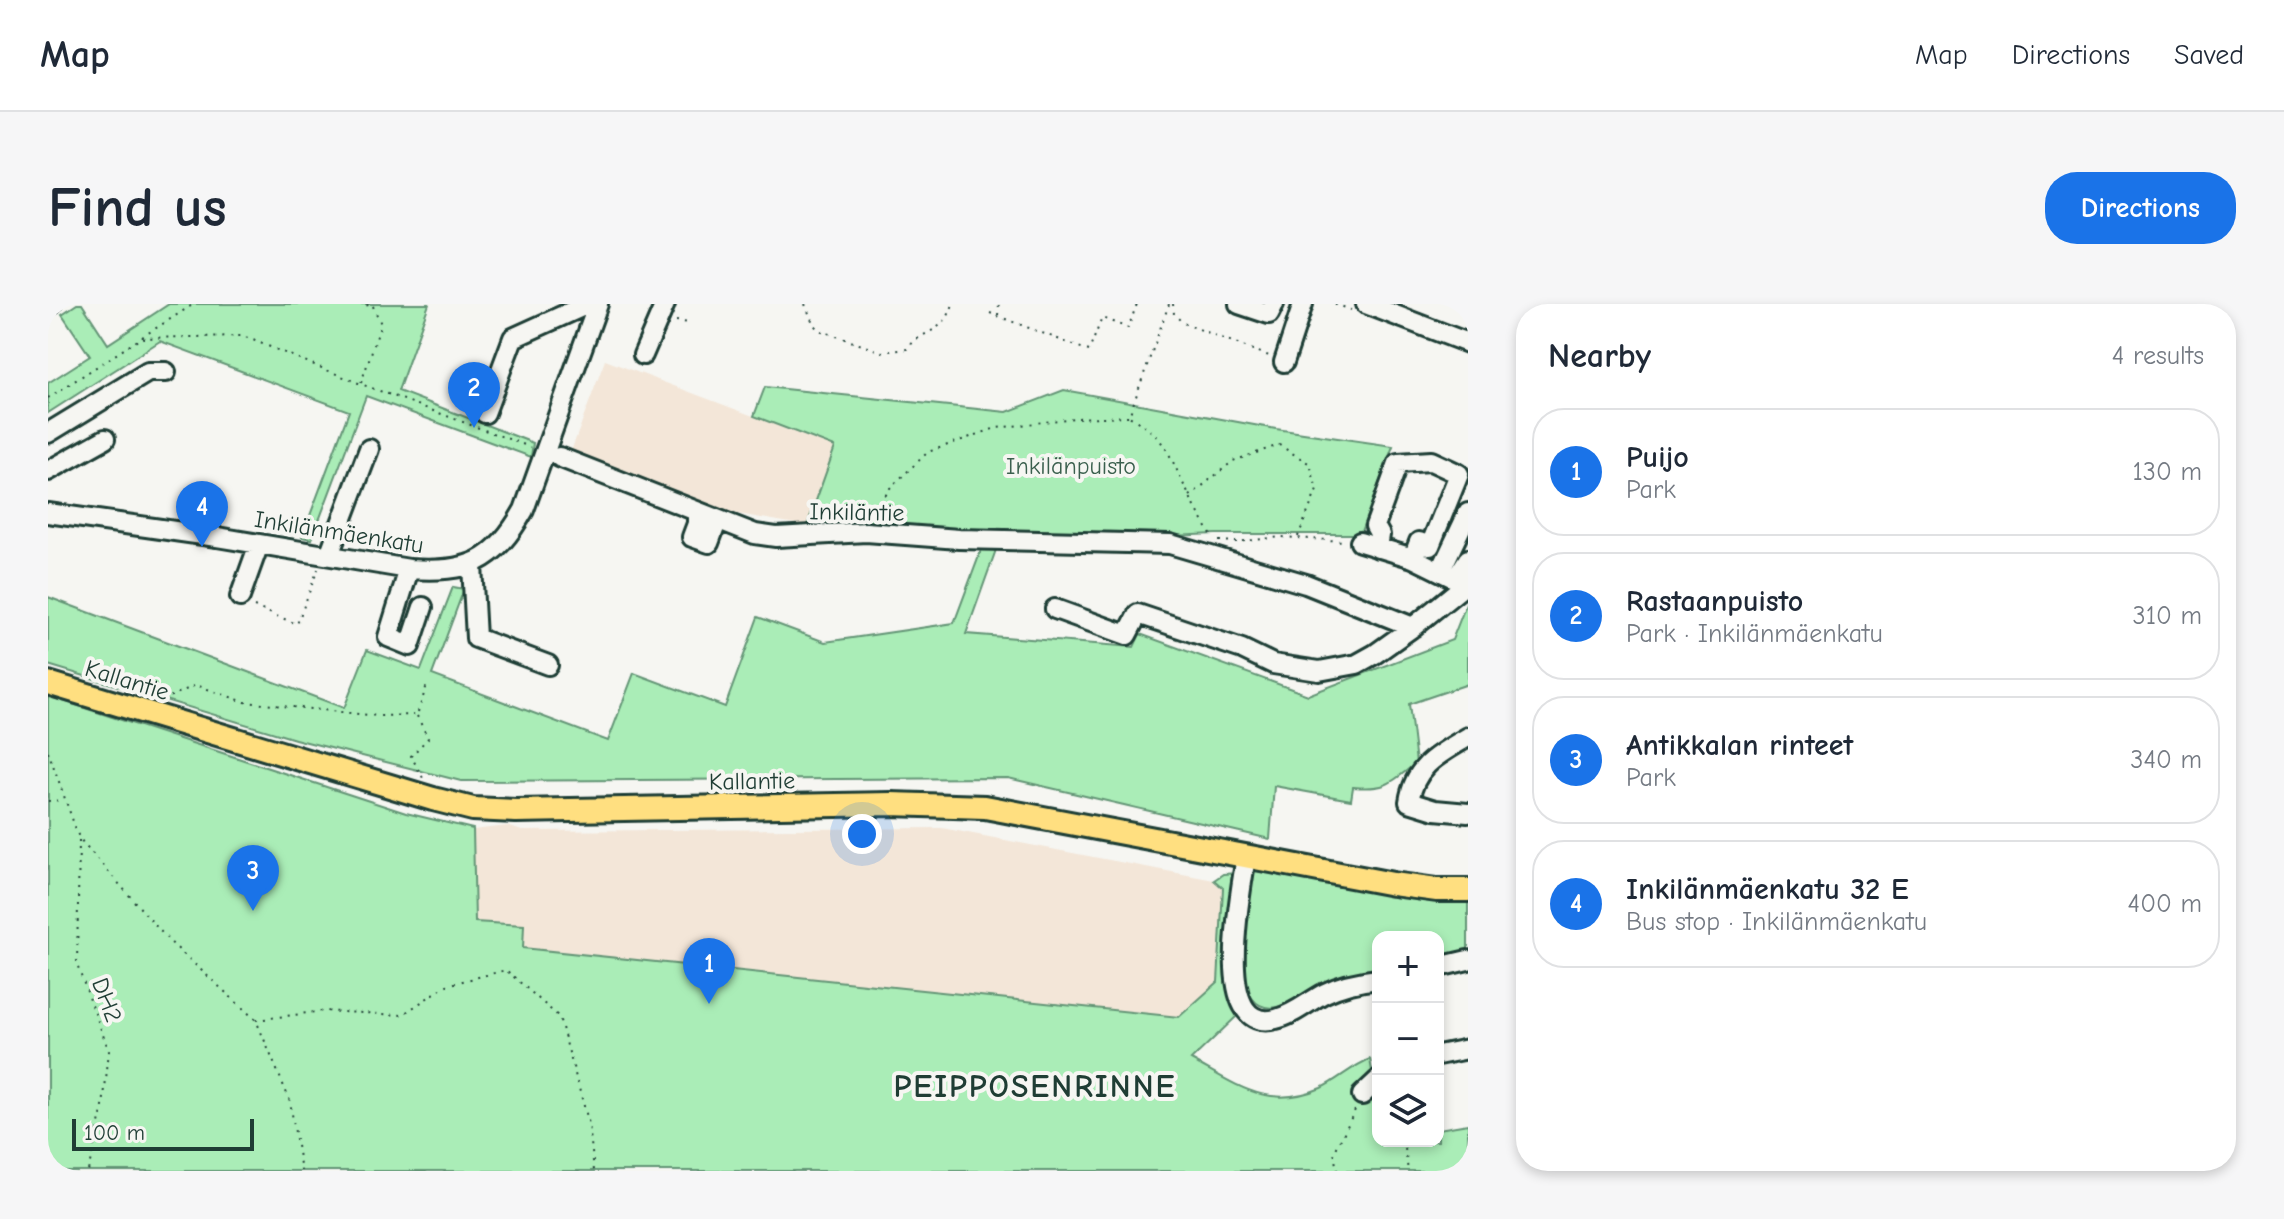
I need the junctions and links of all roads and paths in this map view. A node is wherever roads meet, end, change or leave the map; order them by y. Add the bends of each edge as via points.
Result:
1 (194, 304) edge
2 (588, 304) edge
3 (598, 304) edge
4 (665, 304) edge
5 (805, 304) edge
6 (953, 304) edge
7 (999, 304) edge
8 (1137, 304) edge
9 (1171, 304) edge
10 (1239, 304) edge
11 (1274, 304) edge
12 (1303, 304) edge
13 (1366, 304) edge
14 (361, 307) dead end
15 (990, 313) dead end
16 (998, 316) junction
17 (141, 338) junction
18 (1468, 343) edge
19 (643, 355) dead end
20 (1284, 362) joint
21 (166, 372) dead end
22 (361, 384) junction
23 (48, 398) edge
24 (485, 413) dead end
25 (1129, 416) junction
26 (48, 433) edge
27 (105, 439) dead end
28 (369, 449) dead end
29 (549, 456) junction
30 (48, 471) edge
31 (1189, 497) junction
32 (48, 513) edge
33 (1468, 513) edge
34 (698, 521) dead end
35 (866, 532) junction
36 (1297, 539) junction
37 (1360, 542) joint
38 (259, 544) junction
39 (1378, 548) junction
40 (1413, 558) junction
41 (1468, 559) edge
42 (324, 560) junction
43 (472, 565) junction
44 (409, 569) junction
45 (1457, 578) edge
46 (240, 597) joint
47 (423, 607) dead end
48 (1055, 609) dead end
49 (1413, 627) junction
50 (548, 665) dead end
51 (428, 682) dead end
52 (48, 683) edge
53 (155, 704) dead end
54 (417, 715) junction
55 (1468, 737) edge
56 (48, 751) edge
57 (427, 786) dead end
58 (65, 800) junction
59 (48, 801) edge
60 (1468, 813) edge
61 (79, 838) junction
62 (1246, 856) junction
63 (1468, 890) edge
64 (1468, 960) edge
65 (1444, 966) edge
66 (1372, 980) edge
67 (256, 1020) junction
68 (1468, 1049) edge
69 (1444, 1054) edge
70 (1372, 1086) edge
71 (1362, 1095) joint
72 (1405, 1147) edge
73 (88, 1171) edge
74 (301, 1171) edge
75 (594, 1171) edge
76 (1337, 1171) edge
77 (1408, 1171) edge

1 - 17 path
2 - 24 street via 513,338
3 - 29 street
4 - 19 street
5 - 6 path via 819,330 882,352 907,349 916,337 935,331
7 - 16 path
8 - 16 path via 1128,328 1102,318 1089,351
9 - 20 path via 1183,323
9 - 25 path
10 - 11 street via 1269,314
12 - 20 street
13 - 18 street
14 - 22 path via 372,304 381,324
15 - 16 path
17 - 22 path via 243,336
17 - 23 path
21 - 26 street via 148,372
22 - 29 path
25 - 31 path via 1169,450
25 - 35 path via 996,428 928,452 890,488
27 - 30 street
28 - 42 street
29 - 34 street
29 - 35 street, Inkiläntie via 755,534
29 - 43 street via 512,531
31 - 36 path via 1214,541
31 - 36 path via 1233,461 1279,445 1310,464 1317,490
32 - 38 street, Inkilänmäenkatu
33 - 45 street
35 - 49 street, Inkiläntie via 1170,544 1306,584
36 - 37 path
37 - 39 street
38 - 42 street, Inkilänmäenkatu
38 - 46 street
39 - 40 street
39 - 40 street via 1375,526 1398,463 1431,461 1459,474 1430,546 1419,542
40 - 45 street
41 - 45 street
42 - 44 street, Inkilänmäenkatu
42 - 46 path via 297,624
43 - 44 street, Inkilänmäenkatu
43 - 50 street via 476,638
44 - 47 street via 388,637 410,646
45 - 49 street
48 - 49 street via 1127,635 1138,614 1302,670 1357,664
51 - 54 path
52 - 62 main road, Kallantie via 473,809 985,807
53 - 54 path via 196,685 245,702
54 - 57 path via 428,738 411,756
55 - 60 street via 1416,775 1409,802
56 - 58 path
58 - 59 path
58 - 61 path
61 - 67 path via 169,941
61 - 73 path, DH2 via 77,965 109,1051
62 - 63 main road, Kallantie via 1393,884
62 - 66 street via 1235,978 1249,1015 1278,1019 1326,992
64 - 65 street
67 - 74 path via 290,1101
67 - 75 path via 323,1011 402,1015 447,985 506,970 559,1017 589,1124
68 - 69 street
70 - 71 street
71 - 76 path via 1334,1153
72 - 77 path

